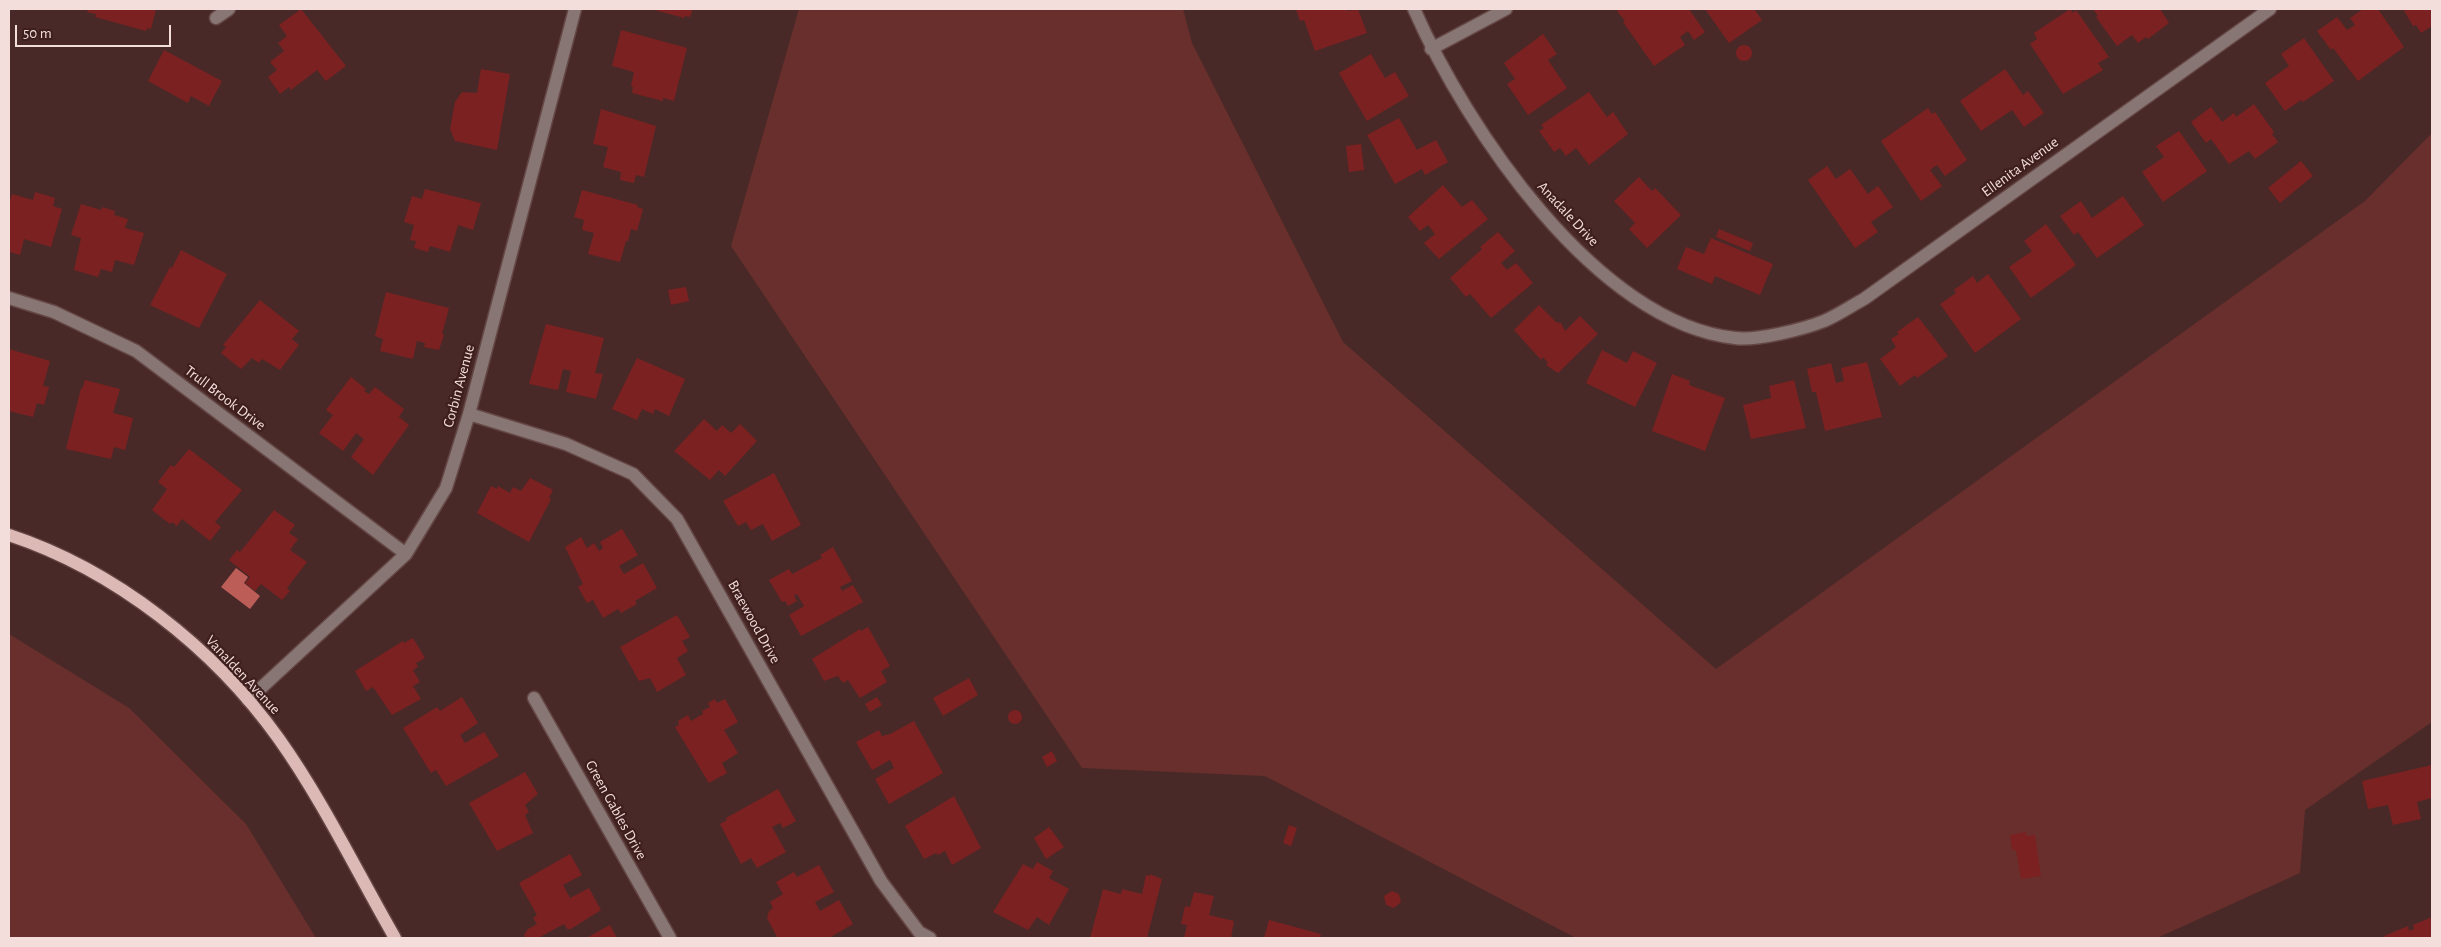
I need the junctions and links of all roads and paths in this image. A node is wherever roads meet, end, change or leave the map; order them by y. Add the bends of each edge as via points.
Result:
1 (229, 9) edge
2 (575, 9) edge
3 (1414, 9) edge
4 (1506, 9) edge
5 (2270, 9) edge
6 (216, 18) dead end
7 (1431, 48) junction
8 (9, 298) edge
9 (1779, 334) joint
10 (470, 414) junction
11 (9, 534) edge
12 (406, 554) junction
13 (534, 698) dead end
14 (248, 700) junction
15 (920, 936) edge
16 (395, 938) edge
17 (670, 938) edge

1 - 6 street
2 - 10 street, Corbin Avenue
3 - 7 street, Anadale Drive
4 - 7 street
5 - 9 street, Ellenita Avenue via 1864,298 1825,321
7 - 9 street, Anadale Drive via 1504,167 1563,236 1626,293 1680,325 1736,339
8 - 12 street, Trull Brook Drive via 54,312 136,351
10 - 12 street, Corbin Avenue via 446,488
10 - 15 street, Braewood Drive via 566,444 633,474 677,519 881,881
11 - 14 main road, Vanalden Avenue via 69,559 158,612
12 - 14 street, Corbin Avenue
13 - 17 street, Green Gables Drive
14 - 16 main road, Vanalden Avenue via 279,739 311,789

